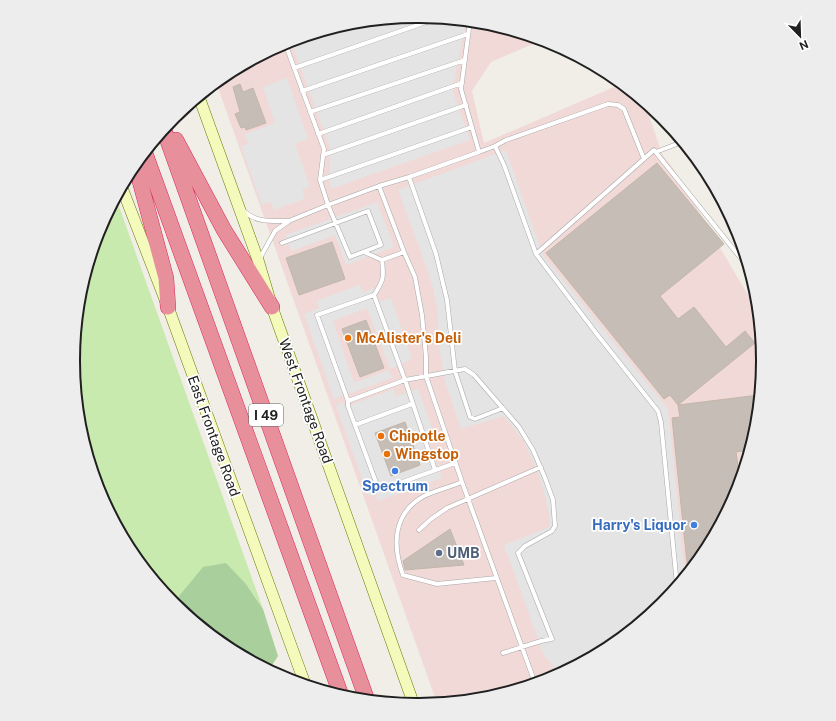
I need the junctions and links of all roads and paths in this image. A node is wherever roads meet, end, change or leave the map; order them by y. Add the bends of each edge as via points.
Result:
1 (423, 23) edge
2 (469, 27) edge
3 (468, 34) junction
4 (287, 50) edge
5 (465, 60) junction
6 (294, 68) junction
7 (462, 83) junction
8 (302, 90) junction
9 (201, 102) edge
10 (466, 105) junction
11 (310, 112) junction
12 (472, 127) junction
13 (170, 131) edge
14 (318, 134) junction
15 (166, 136) edge
16 (677, 144) edge
17 (495, 146) junction
18 (479, 152) junction
19 (656, 152) junction
20 (323, 155) junction
21 (147, 159) edge
22 (644, 159) junction
23 (138, 172) edge
24 (409, 177) junction
25 (320, 180) junction
26 (379, 186) junction
27 (125, 195) edge
28 (237, 203) junction
29 (328, 205) junction
30 (289, 221) junction
31 (336, 222) junction
32 (282, 243) dead end
33 (363, 252) junction
34 (404, 252) junction
35 (536, 254) junction
36 (739, 254) edge
37 (258, 260) junction
38 (382, 260) junction
39 (374, 295) junction
40 (168, 307) junction
41 (272, 307) junction
42 (455, 370) junction
43 (426, 376) junction
44 (405, 380) junction
45 (348, 401) junction
46 (412, 404) junction
47 (503, 408) junction
48 (355, 425) junction
49 (455, 463) junction
50 (541, 467) junction
51 (435, 470) junction
52 (462, 482) junction
53 (468, 500) junction
54 (419, 530) dead end
55 (496, 578) junction
56 (676, 578) edge
57 (522, 647) junction
58 (503, 653) dead end
59 (303, 677) edge
60 (533, 677) edge
61 (338, 688) edge
62 (366, 694) edge
63 (411, 698) edge

1 - 6 lane
2 - 3 lane
3 - 5 lane
3 - 8 lane
4 - 6 lane
5 - 7 lane
5 - 11 lane
6 - 8 lane
7 - 10 lane via 461,89
7 - 14 lane
8 - 11 lane
9 - 28 street, West Frontage Road
10 - 12 lane
10 - 20 lane
11 - 14 lane
12 - 18 lane
12 - 25 lane
13 - 41 highway via 224,230
14 - 20 lane via 324,149
15 - 62 highway, I 49
16 - 19 lane
17 - 18 lane
17 - 22 lane via 608,104 618,105 624,109
17 - 35 lane
18 - 24 lane
19 - 22 lane via 654,150
19 - 36 lane
20 - 25 lane
21 - 61 highway, I 49
22 - 35 lane
23 - 40 highway via 166,278
24 - 26 lane
24 - 42 lane via 436,254 446,295
25 - 29 lane
26 - 29 lane
26 - 34 lane
27 - 40 street, East Frontage Road
28 - 30 lane via 247,214 260,221
28 - 37 street, West Frontage Road
29 - 30 lane
29 - 31 lane
30 - 37 lane via 275,231
31 - 32 lane
31 - 33 lane via 350,257
31 - 33 lane via 368,211 381,246
33 - 38 lane
34 - 38 lane
34 - 43 lane via 415,278 423,322
35 - 56 lane via 658,411
37 - 41 street, West Frontage Road
38 - 39 lane via 384,276
39 - 44 lane
39 - 45 lane via 317,315
40 - 59 street, East Frontage Road
41 - 63 street, West Frontage Road
42 - 43 lane
42 - 47 lane via 465,369 474,375
42 - 47 lane via 470,417 475,419
43 - 44 lane
43 - 49 lane
44 - 45 lane
44 - 46 lane
45 - 48 lane
46 - 48 lane
46 - 51 lane
47 - 50 lane via 519,427
48 - 51 lane via 377,485 386,488
49 - 51 lane
49 - 52 lane
50 - 53 lane
50 - 57 lane via 553,500 555,526 552,531 525,546 518,553 552,639
52 - 53 lane
52 - 55 lane via 424,496 403,516 397,530 398,562 403,575 437,584
53 - 54 lane via 448,508
53 - 55 lane
55 - 57 lane
57 - 58 lane
57 - 60 lane

